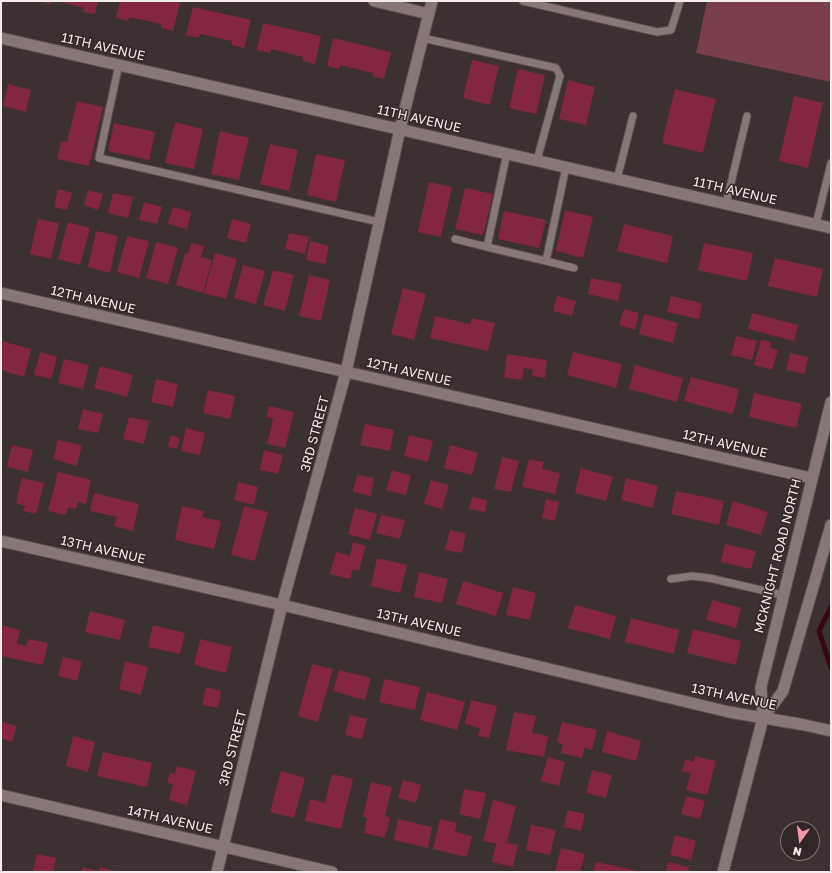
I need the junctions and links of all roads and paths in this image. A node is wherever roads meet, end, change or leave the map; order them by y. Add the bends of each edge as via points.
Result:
1 (374, 1) edge
2 (432, 1) edge
3 (522, 1) edge
4 (680, 1) edge
5 (429, 14) junction
6 (1, 38) edge
7 (423, 38) junction
8 (119, 64) junction
9 (633, 116) dead end
10 (746, 116) dead end
11 (400, 129) junction
12 (507, 153) junction
13 (537, 160) junction
14 (831, 163) edge
15 (566, 167) junction
16 (617, 178) junction
17 (726, 204) junction
18 (379, 222) junction
19 (816, 224) junction
20 (831, 228) edge
21 (455, 239) dead end
22 (487, 247) junction
23 (546, 261) junction
24 (574, 268) dead end
25 (1, 293) edge
26 (346, 372) junction
27 (831, 402) edge
28 (811, 478) junction
29 (831, 525) edge
30 (1, 541) edge
31 (671, 579) dead end
32 (783, 595) junction
33 (282, 605) junction
34 (764, 718) junction
35 (831, 731) edge
36 (1, 796) edge
37 (223, 846) junction
38 (217, 872) edge
39 (332, 872) edge
40 (723, 872) edge

1 - 5 street
2 - 5 street, 3RD STREET
3 - 4 lane via 657,32 671,30
5 - 7 street, 3RD STREET
6 - 8 street, 11TH AVENUE
7 - 11 street, 3RD STREET
7 - 13 lane via 556,68 560,76
8 - 11 street, 11TH AVENUE
8 - 18 lane via 99,158
9 - 16 lane
10 - 17 lane
11 - 12 street, 11TH AVENUE
11 - 18 street, 3RD STREET
12 - 13 street, 11TH AVENUE
12 - 22 lane
13 - 15 street, 11TH AVENUE
14 - 19 lane
15 - 16 street, 11TH AVENUE
15 - 23 lane
16 - 17 street, 11TH AVENUE
17 - 19 street, 11TH AVENUE
18 - 26 street, 3RD STREET
19 - 20 street, 11TH AVENUE
21 - 22 lane
22 - 23 lane
23 - 24 lane
25 - 26 street, 12TH AVENUE
26 - 28 street, 12TH AVENUE
26 - 33 street, 3RD STREET
27 - 28 street, MCKNIGHT ROAD NORTH
28 - 32 street, MCKNIGHT ROAD NORTH
29 - 34 street, MCKNIGHT ROAD NORTH via 783,691
30 - 33 street, 13TH AVENUE
31 - 32 lane via 692,576 709,578
32 - 34 street, MCKNIGHT ROAD NORTH via 761,687
33 - 34 street, 13TH AVENUE via 721,710
33 - 37 street, 3RD STREET
34 - 35 street, 13TH AVENUE
34 - 40 street, MCKNIGHT ROAD NORTH
36 - 37 street, 14TH AVENUE
37 - 38 street, 3RD STREET
37 - 39 street, 14TH AVENUE

